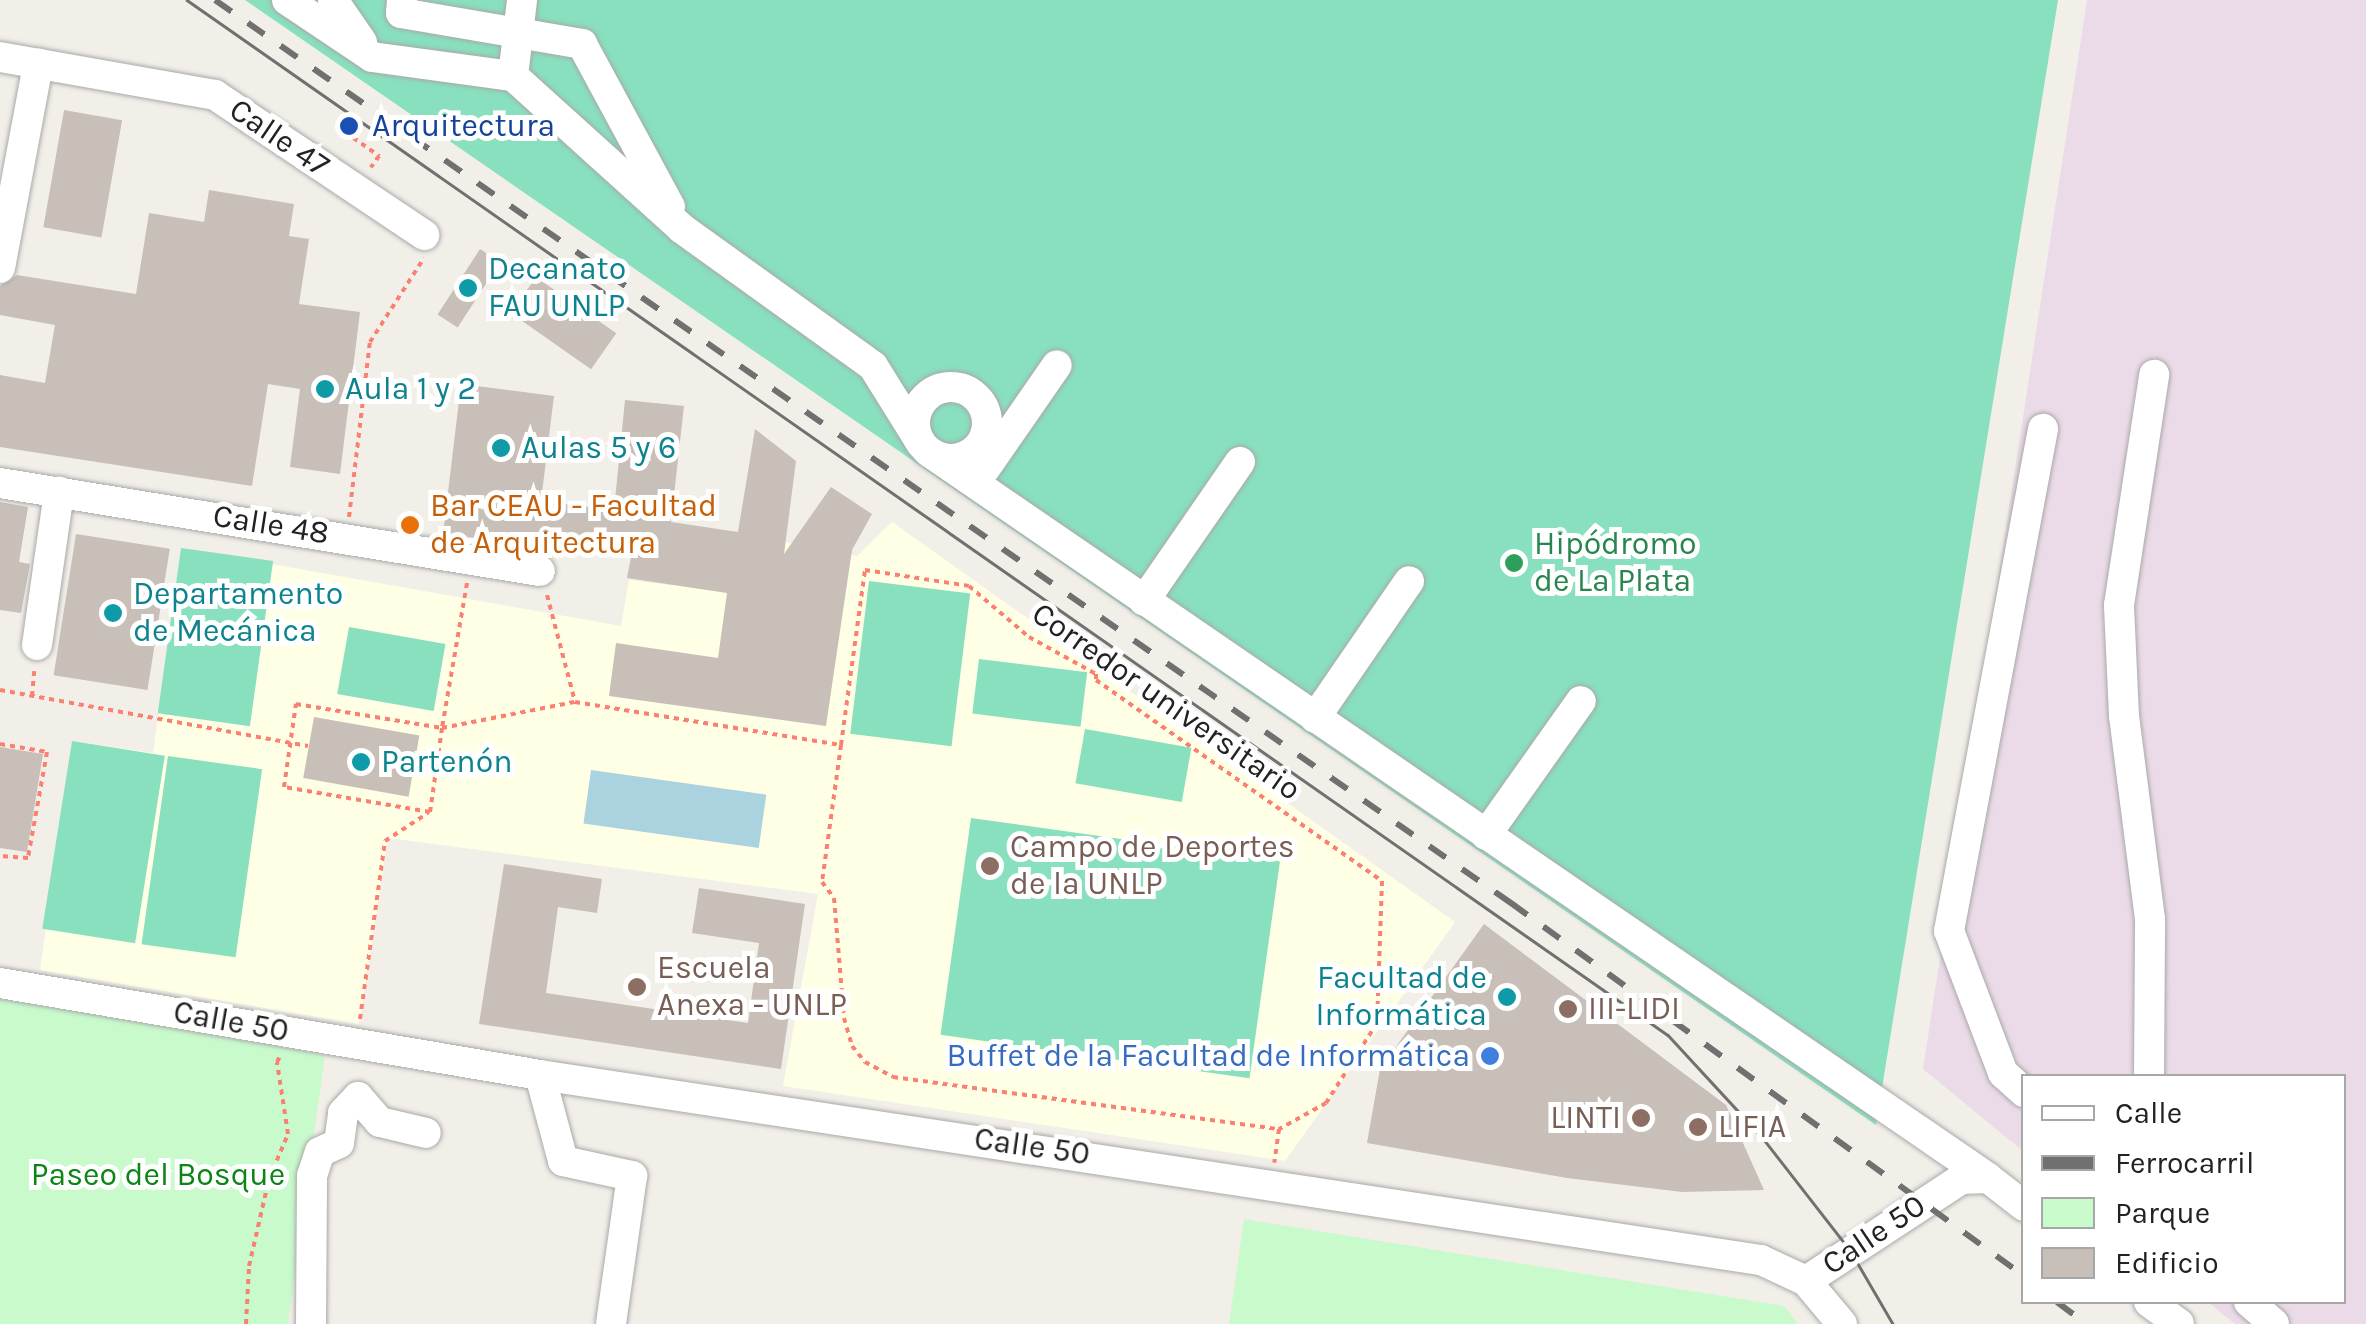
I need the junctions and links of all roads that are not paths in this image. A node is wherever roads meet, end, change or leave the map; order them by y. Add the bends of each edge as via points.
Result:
1 (287, 0) edge
2 (332, 0) edge
3 (402, 0) edge
4 (522, 0) edge
5 (518, 32) junction
6 (0, 57) edge
7 (372, 57) junction
8 (38, 64) junction
9 (513, 76) junction
10 (681, 228) junction
11 (427, 242) road end
12 (0, 268) edge
13 (1057, 365) dead end
14 (2154, 375) dead end
15 (936, 389) junction
16 (894, 401) junction
17 (2042, 429) dead end
18 (925, 448) junction
19 (1240, 462) dead end
20 (0, 483) edge
21 (975, 484) junction
22 (59, 492) junction
23 (540, 571) road end
24 (1410, 581) dead end
25 (1144, 601) junction
26 (36, 645) dead end
27 (1581, 701) dead end
28 (1315, 718) junction
29 (1486, 835) junction
30 (0, 983) edge
31 (540, 1074) junction
32 (2149, 1074) edge
33 (2021, 1089) edge
34 (426, 1132) dead end
35 (1988, 1178) junction
36 (2021, 1204) edge
37 (1806, 1280) junction
38 (2152, 1304) edge
39 (2252, 1304) edge
40 (311, 1324) edge
41 (610, 1324) edge
42 (1842, 1324) edge
43 (2178, 1324) edge
44 (2274, 1324) edge

1 - 7 street
2 - 7 street
3 - 5 street via 401,13
4 - 5 street
5 - 9 street
5 - 10 street via 582,44
6 - 8 street, Calle 47
7 - 9 street
8 - 11 street, Calle 47 via 215,95
8 - 12 street
9 - 10 street
10 - 16 street via 873,366
13 - 21 street
14 - 32 street via 2120,605 2124,716 2150,920
15 - 16 street
15 - 18 street via 915,419
15 - 18 street via 973,394 988,423 981,444 962,458
16 - 18 street
17 - 33 street via 1949,931 2004,1072
18 - 21 street
19 - 25 street
20 - 22 street, Calle 48
21 - 25 street
22 - 23 street, Calle 48
22 - 26 street
24 - 28 street
25 - 28 street
27 - 29 street
28 - 29 street
29 - 35 street
30 - 31 street, Calle 50
31 - 37 street, Calle 50 via 1761,1260
31 - 41 street via 564,1161 632,1176
34 - 40 street via 380,1122 358,1098 343,1114 339,1142 320,1152 312,1176
35 - 36 street
35 - 37 street, Calle 50 via 1961,1179
37 - 42 street
38 - 43 street
39 - 44 street

